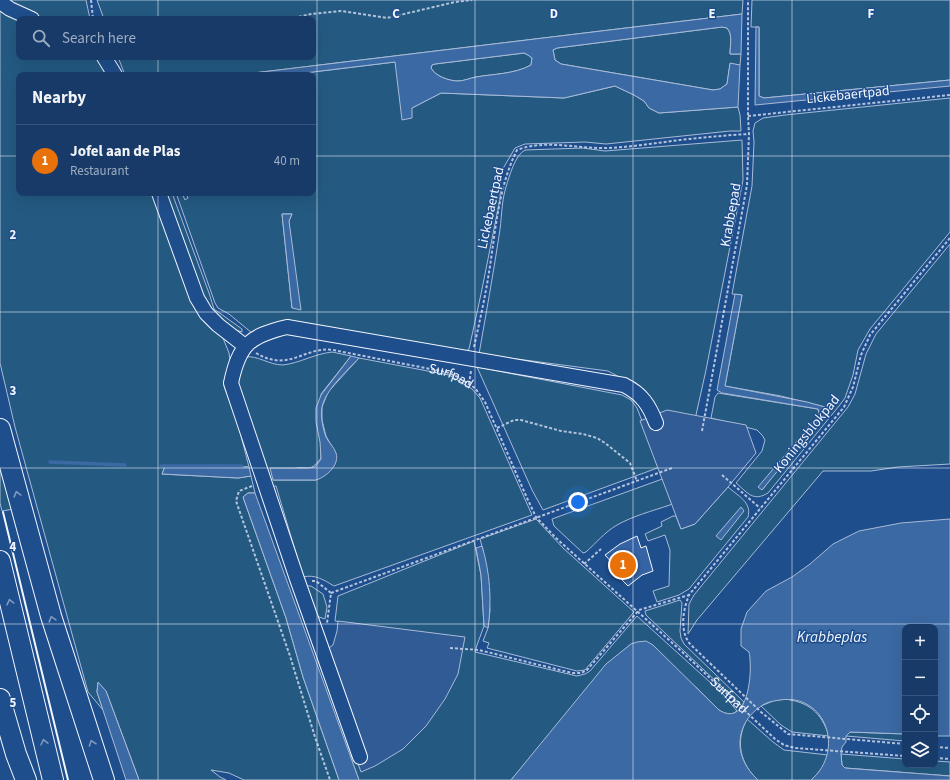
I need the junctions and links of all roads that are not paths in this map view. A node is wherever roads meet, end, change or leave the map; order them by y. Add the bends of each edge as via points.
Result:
1 (0, 2) edge
2 (25, 16) edge
3 (106, 60) edge
4 (113, 72) edge
5 (160, 196) edge
6 (245, 346) junction
7 (656, 423) dead end
8 (0, 429) edge
9 (0, 561) edge
10 (0, 699) edge
11 (360, 757) dead end
12 (26, 780) edge
13 (53, 780) edge
14 (104, 780) edge

1 - 2 street
3 - 4 street
5 - 6 street via 197,298 214,321
6 - 7 street, Surfpad via 269,331 287,327 624,385 643,398
6 - 11 street, Surfpad via 235,365 231,383 296,579 320,630
14 -> 8 highway via 51,616
13 -> 9 highway
10 - 12 highway

